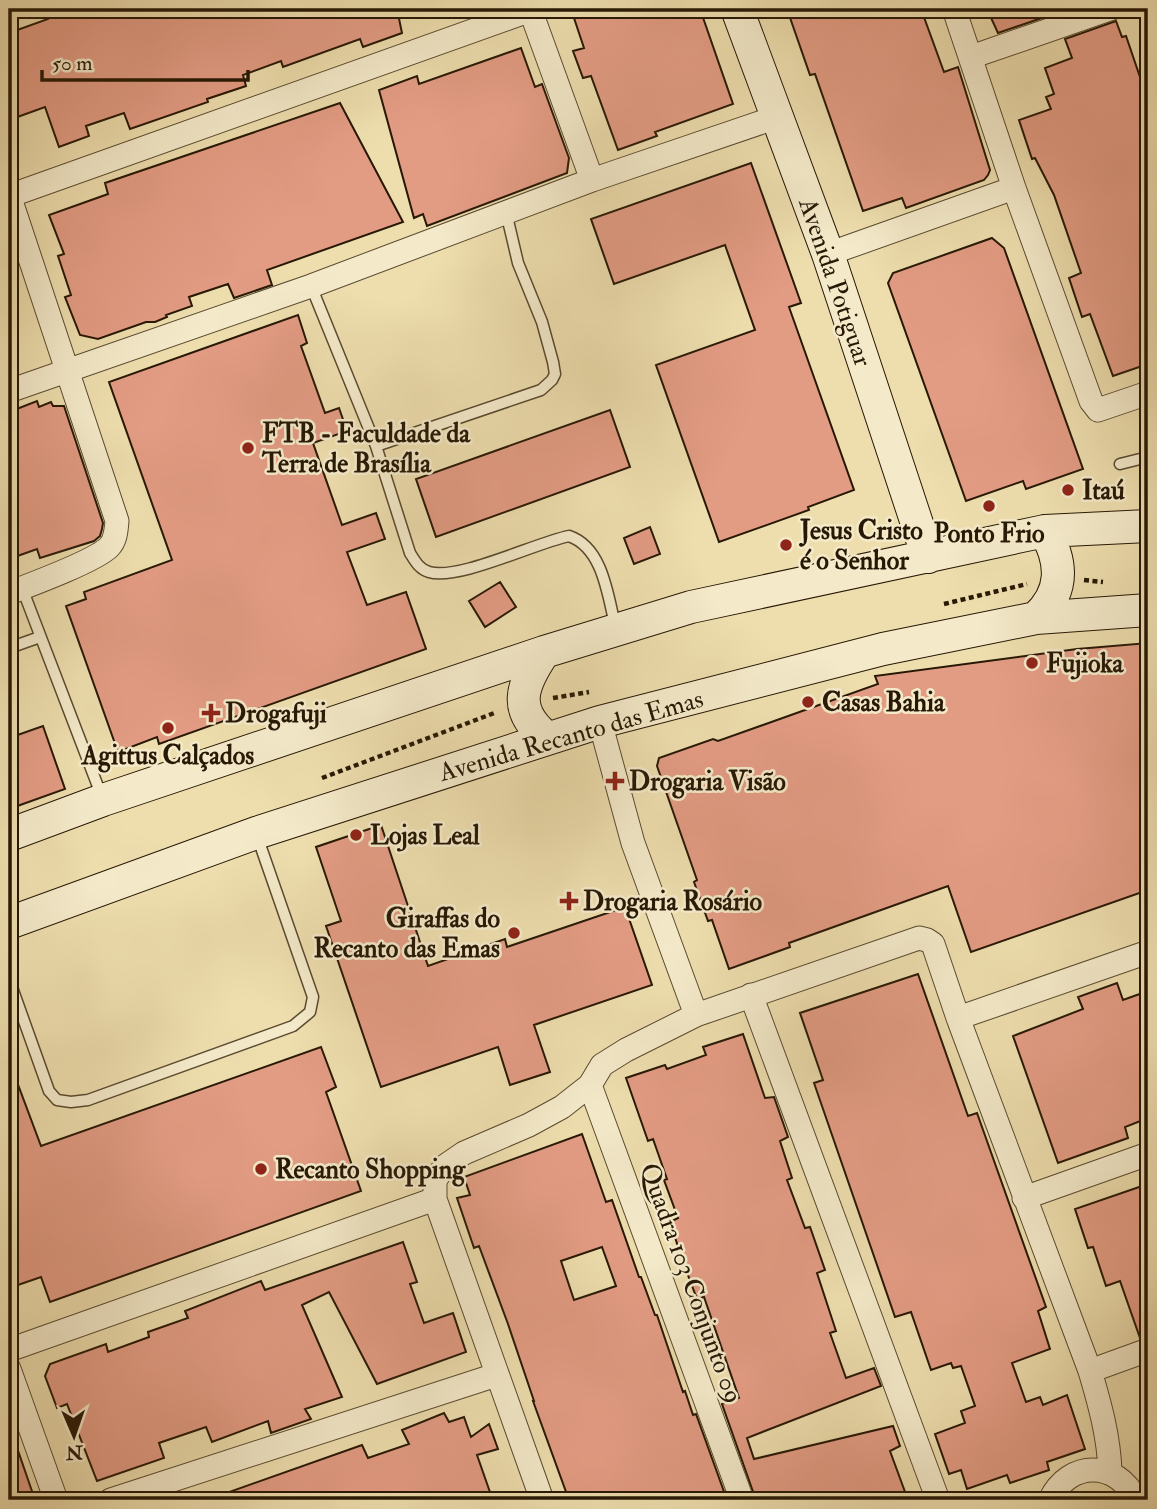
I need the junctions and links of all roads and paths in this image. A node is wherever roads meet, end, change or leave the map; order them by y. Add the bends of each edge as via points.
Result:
1 (531, 9) edge
2 (737, 9) edge
3 (954, 9) edge
4 (1111, 9) edge
5 (971, 57) junction
6 (777, 117) junction
7 (592, 180) junction
8 (1014, 188) junction
9 (9, 195) edge
10 (506, 212) junction
11 (828, 254) junction
12 (311, 286) junction
13 (67, 370) junction
14 (9, 391) edge
15 (1148, 393) edge
16 (376, 446) junction
17 (1148, 457) edge
18 (1120, 464) dead end
19 (1148, 526) edge
20 (1045, 531) junction
21 (928, 557) junction
22 (16, 590) edge
23 (1148, 610) edge
24 (1036, 618) junction
25 (616, 630) junction
26 (40, 637) junction
27 (9, 648) edge
28 (544, 652) junction
29 (600, 722) junction
30 (547, 738) junction
31 (103, 800) junction
32 (256, 833) junction
33 (9, 835) edge
34 (9, 923) edge
35 (1148, 952) edge
36 (9, 979) edge
37 (751, 995) junction
38 (696, 1015) junction
39 (958, 1018) junction
40 (590, 1085) junction
41 (1148, 1154) edge
42 (1024, 1198) junction
43 (435, 1199) junction
44 (9, 1350) edge
45 (1148, 1350) edge
46 (9, 1369) edge
47 (1090, 1371) junction
48 (496, 1375) junction
49 (1110, 1472) junction
50 (56, 1500) edge
51 (111, 1500) edge
52 (542, 1500) edge
53 (742, 1500) edge
54 (938, 1500) edge
55 (1050, 1500) edge
56 (1136, 1500) edge

1 - 7 street
1 - 9 street
2 - 6 main road, Avenida Potiguar
3 - 5 street
4 - 5 street
5 - 8 street
6 - 7 street
6 - 11 main road, Avenida Potiguar
7 - 10 street
8 - 11 street
8 - 15 street via 1091,401 1098,410
9 - 13 street
10 - 12 street
10 - 16 lane via 518,263 553,362 552,380 541,390
11 - 21 main road, Avenida Potiguar
12 - 13 street
12 - 16 lane
13 - 14 street
13 - 22 street via 117,521 116,535 111,546 95,556
16 - 25 lane via 418,566 429,572 454,572 569,536 590,550
17 - 18 lane
19 - 20 main road
20 - 21 main road
20 - 24 main road via 1055,548 1058,577 1055,595
21 - 25 main road via 691,607
22 - 26 lane
23 - 24 main road, Avenida Recanto das Emas
24 - 29 main road, Avenida Recanto das Emas via 883,649
25 - 28 main road
26 - 27 lane
26 - 31 lane
28 - 30 main road via 526,682 523,702 532,727
28 - 31 main road
29 - 30 main road, Avenida Recanto das Emas
29 - 38 street via 633,844
30 - 32 main road, Avenida Recanto das Emas
31 - 33 main road
32 - 34 main road, Avenida Recanto das Emas
32 - 36 lane via 313,997 310,1012 293,1026 88,1100 57,1100 49,1091
35 - 39 street
37 - 38 street
37 - 39 street via 919,938 933,944
37 - 54 street
38 - 40 street via 626,1049 602,1065
39 - 42 street
40 - 43 street via 562,1107 445,1166 435,1180
40 - 53 street, Quadra 103 Conjunto 09
41 - 42 street
42 - 47 street
43 - 44 street
43 - 48 street
45 - 47 street
46 - 50 street
47 - 49 street via 1105,1421
48 - 51 street
48 - 52 street
49 - 55 street via 1086,1470 1065,1479
49 - 56 street via 1129,1486

